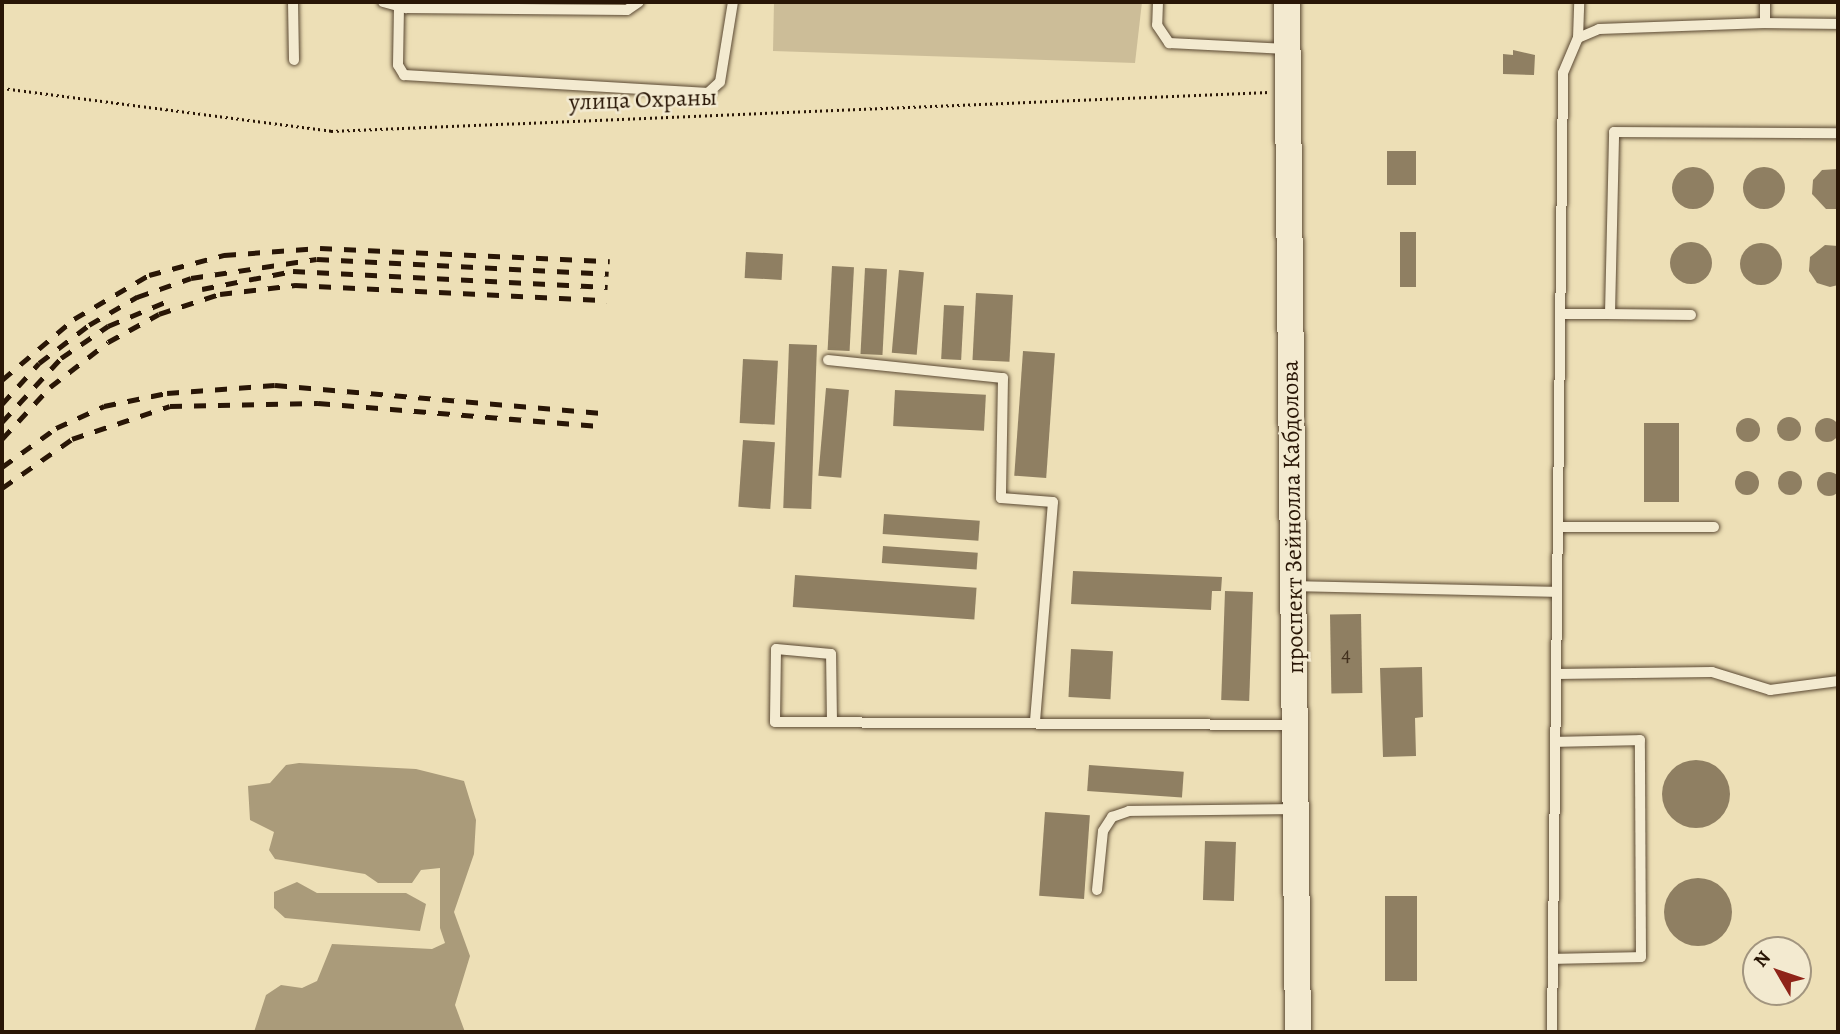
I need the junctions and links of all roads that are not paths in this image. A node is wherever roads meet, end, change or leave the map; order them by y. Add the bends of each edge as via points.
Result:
1 (293, 2) edge
2 (383, 2) edge
3 (639, 2) edge
4 (733, 2) edge
5 (1158, 2) edge
6 (1287, 2) edge
7 (1579, 2) edge
8 (1765, 2) edge
9 (399, 7) junction
10 (1765, 23) junction
11 (1838, 24) edge
12 (1578, 38) junction
13 (1288, 49) junction
14 (294, 60) dead end
15 (1838, 133) edge
16 (1560, 314) junction
17 (1610, 314) junction
18 (1691, 315) dead end
19 (828, 360) dead end
20 (1558, 527) junction
21 (1714, 527) dead end
22 (1294, 586) junction
23 (1557, 592) junction
24 (1556, 674) junction
25 (1838, 681) edge
26 (832, 722) junction
27 (1035, 722) junction
28 (1296, 724) junction
29 (1555, 742) junction
30 (1298, 809) junction
31 (1097, 890) dead end
32 (1552, 959) junction
33 (1298, 1032) edge
34 (1552, 1032) edge

1 - 14 lane
2 - 9 lane
3 - 9 lane via 627,10
4 - 9 lane via 720,82 708,93 404,75 398,65
5 - 13 lane via 1157,25 1169,43
6 - 13 main road, проспект Зейнолла Кабдолова
7 - 12 lane
8 - 10 lane
10 - 11 lane
10 - 12 lane via 1599,29
12 - 16 lane via 1563,72
13 - 22 main road, проспект Зейнолла Кабдолова
15 - 17 lane via 1614,132
16 - 17 lane
16 - 20 lane
17 - 18 lane
19 - 27 lane via 1003,378 1002,498 1053,502
20 - 21 lane
20 - 23 lane
22 - 23 lane
22 - 28 main road, проспект Зейнолла Кабдолова
23 - 24 lane
24 - 25 lane via 1712,672 1770,690 1823,687
24 - 29 lane
26 - 26 lane via 775,722 776,649 831,653
26 - 27 lane
27 - 28 lane
28 - 30 main road, проспект Зейнолла Кабдолова
29 - 32 lane
29 - 32 lane via 1640,740 1641,957
30 - 31 lane via 1129,811 1112,817 1103,831
30 - 33 main road, проспект Зейнолла Кабдолова
32 - 34 lane

